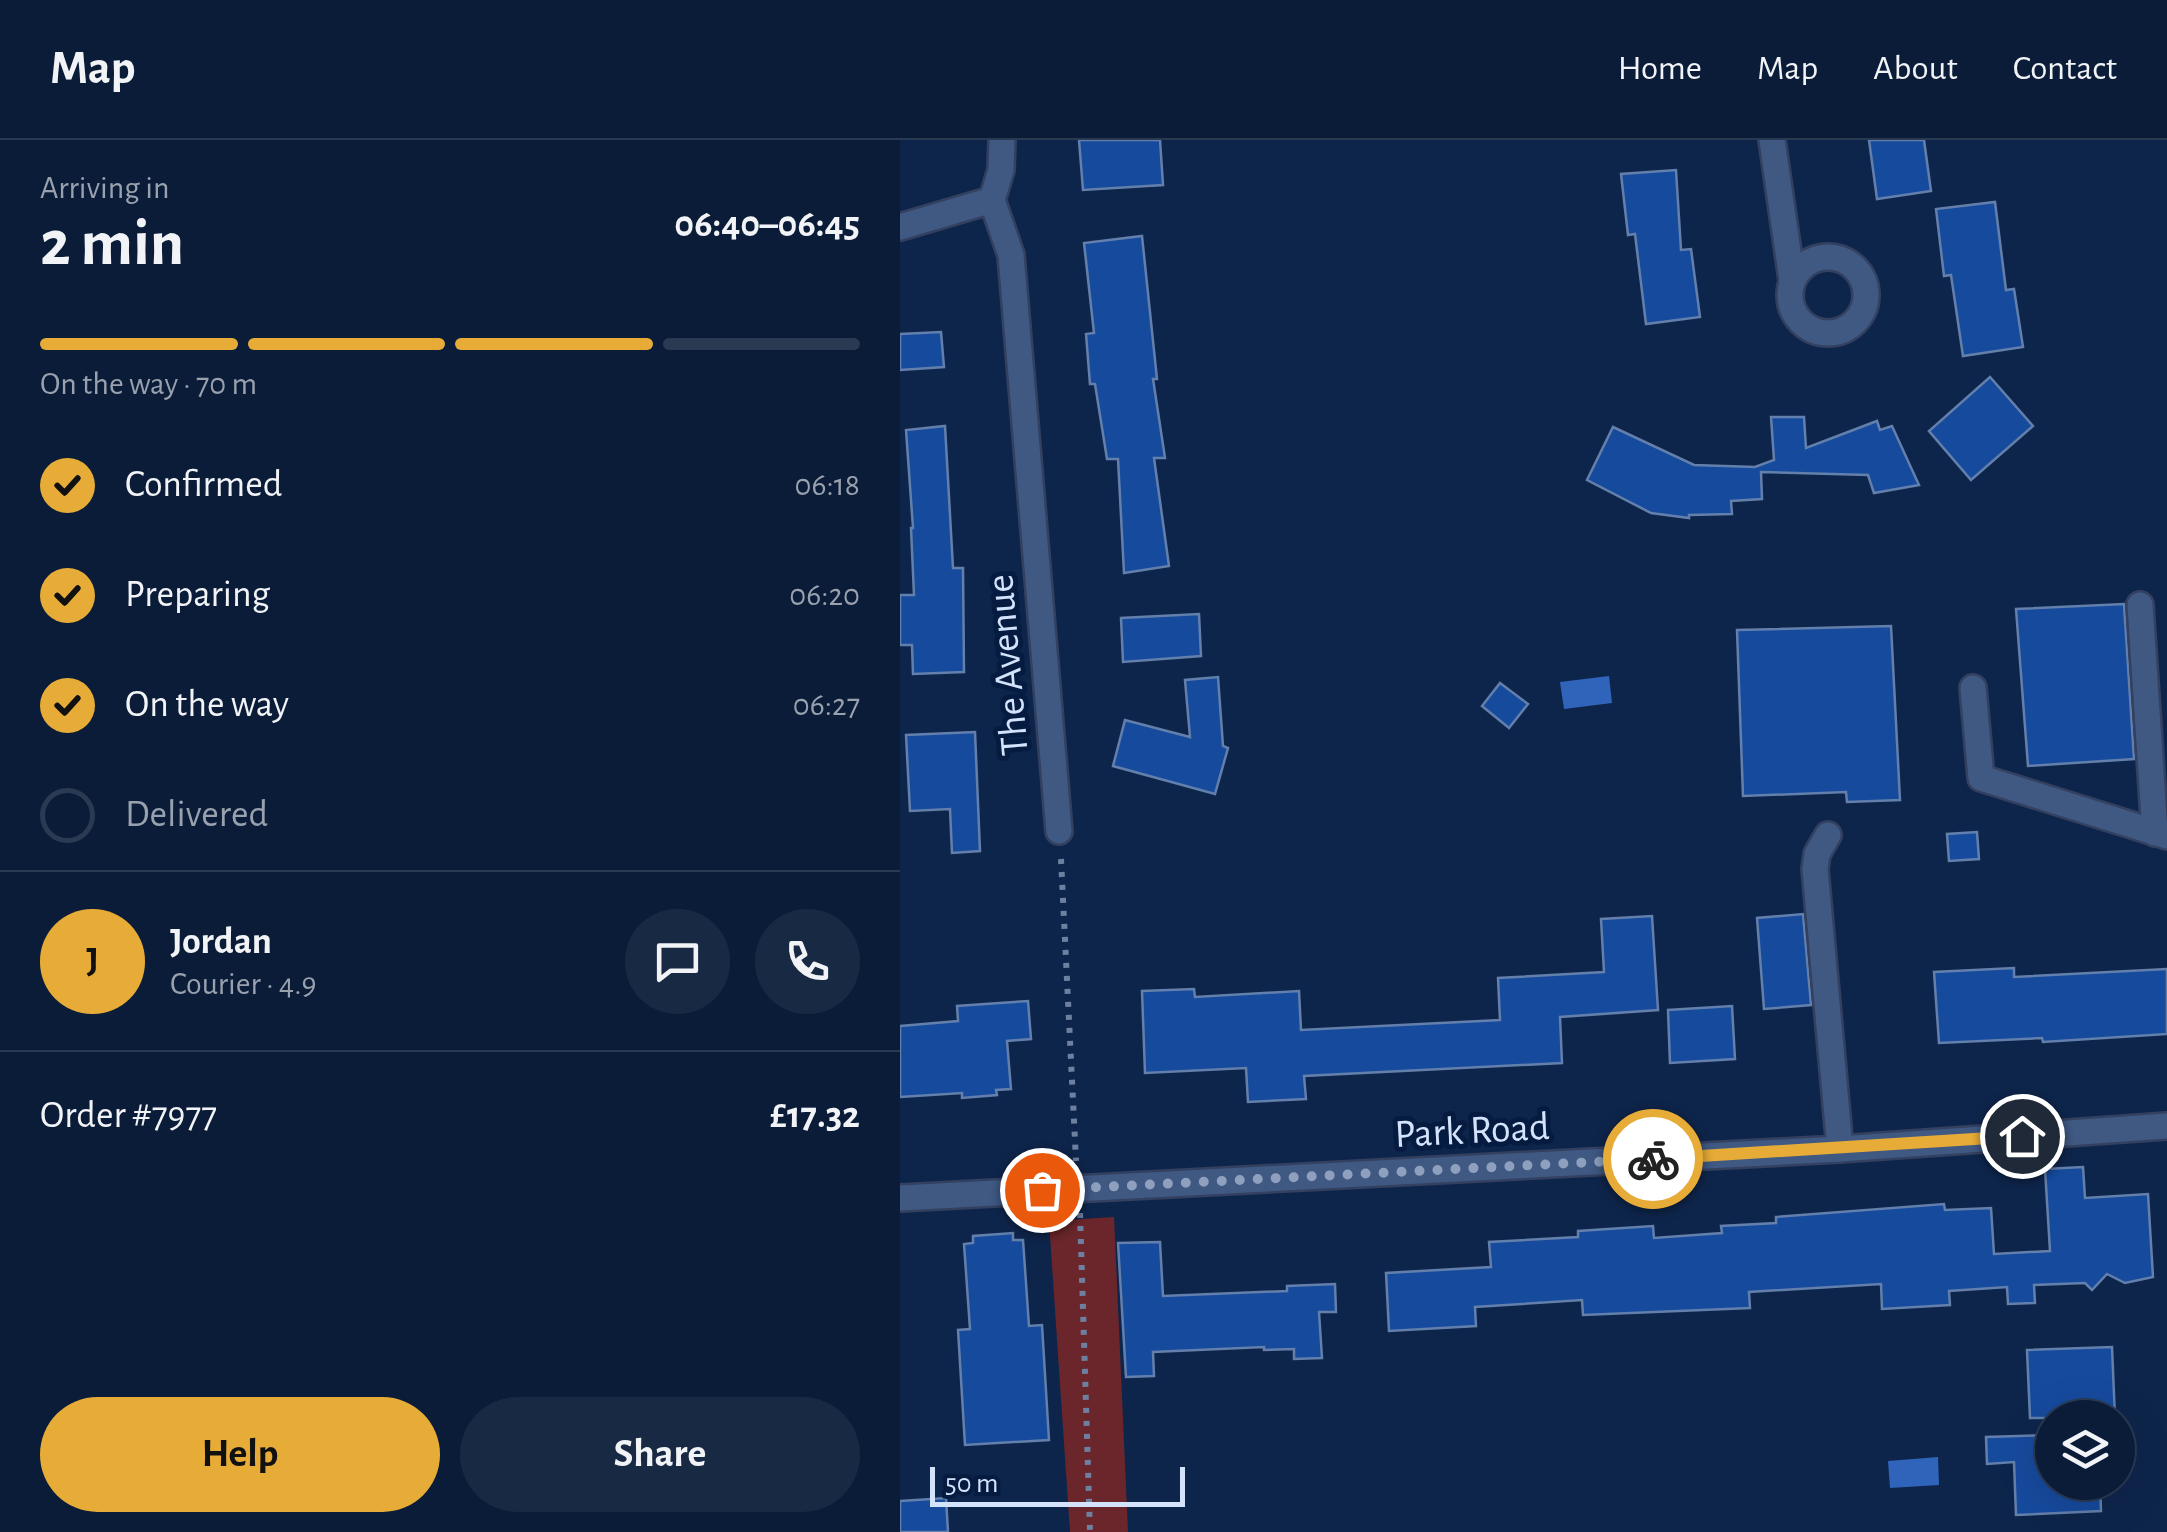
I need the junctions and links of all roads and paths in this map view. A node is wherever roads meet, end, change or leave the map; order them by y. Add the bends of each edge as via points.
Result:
1 (1002, 140) edge
2 (1772, 140) edge
3 (992, 200) junction
4 (900, 226) edge
5 (1792, 280) dead end
6 (2140, 605) dead end
7 (1974, 688) dead end
8 (1060, 832) joint
9 (2161, 834) edge
10 (1828, 835) dead end
11 (2167, 1126) edge
12 (1840, 1150) junction
13 (1078, 1189) junction
14 (900, 1198) edge
15 (1090, 1532) edge

1 - 3 street
2 - 5 street
3 - 4 street
3 - 8 street, The Avenue via 1011,255
6 - 9 street
7 - 9 street via 1980,778
8 - 13 path
10 - 12 street via 1815,869
11 - 12 street, Park Road
12 - 13 street, Park Road
13 - 14 street, Park Road
13 - 15 path

